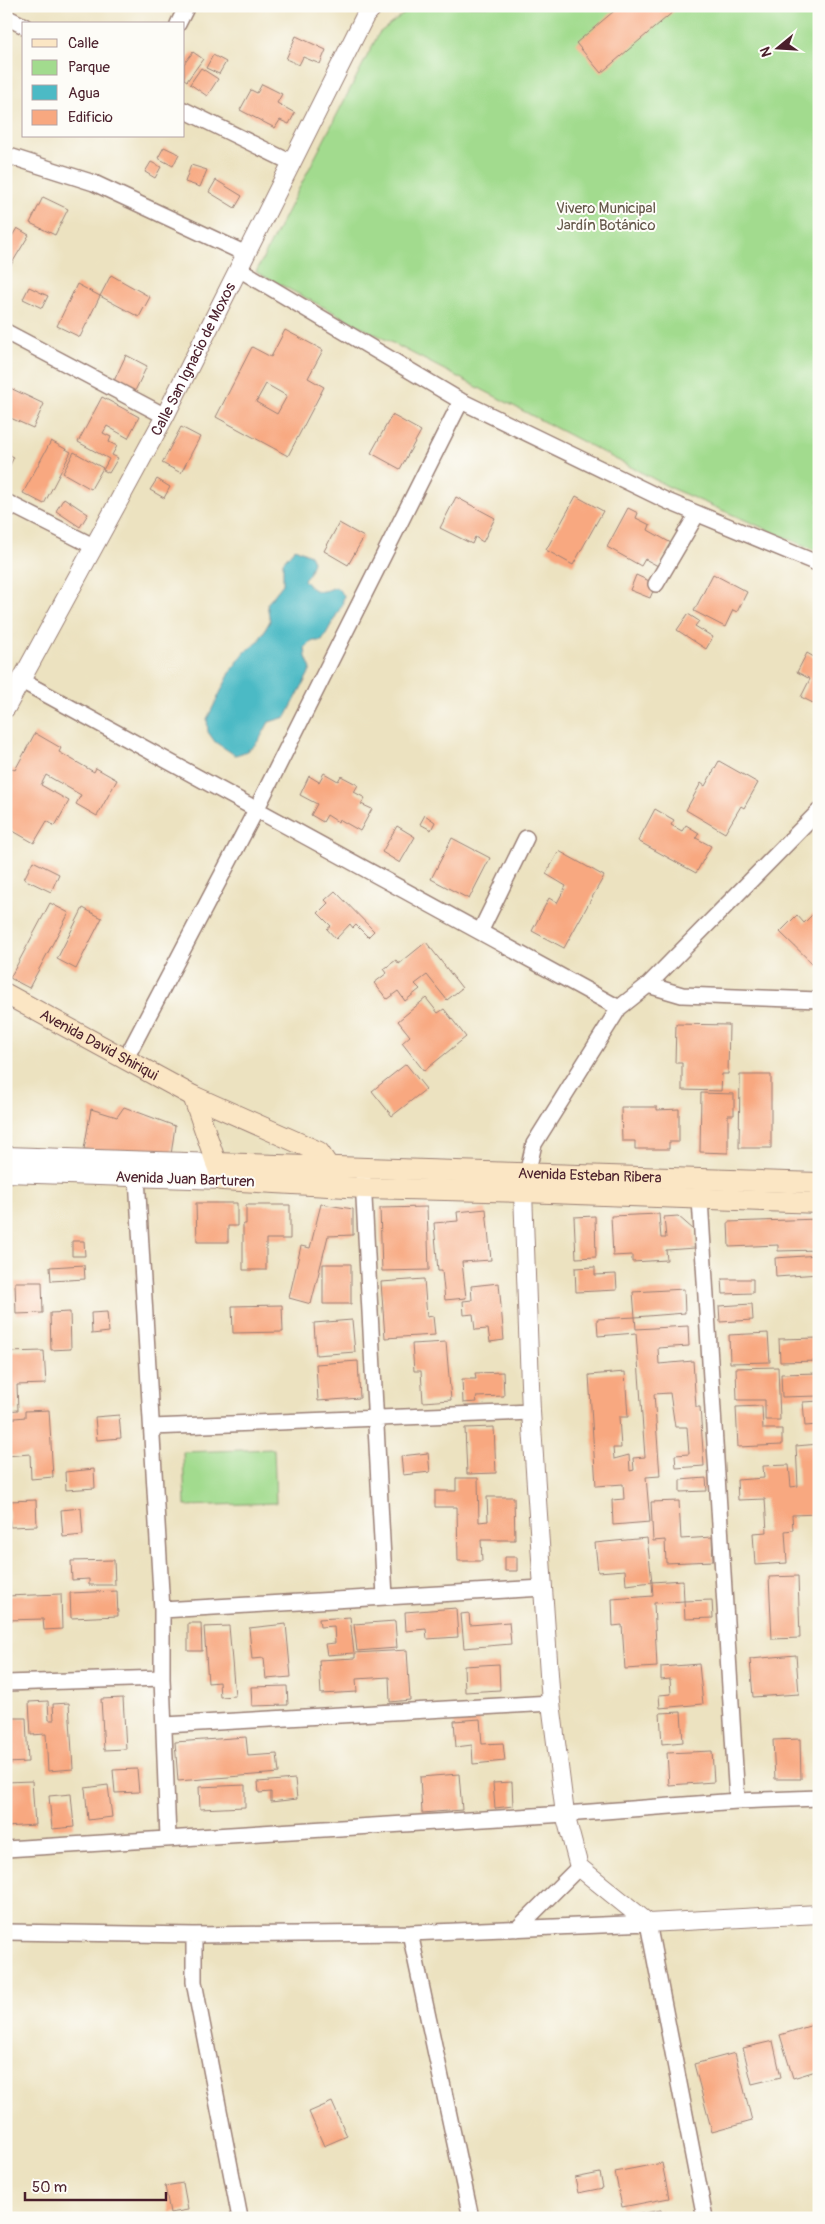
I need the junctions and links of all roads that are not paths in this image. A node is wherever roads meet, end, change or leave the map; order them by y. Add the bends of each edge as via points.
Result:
1 (187, 6) edge
2 (374, 6) edge
3 (6, 17) edge
4 (179, 22) edge
5 (22, 25) edge
6 (185, 110) edge
7 (6, 154) edge
8 (292, 163) junction
9 (243, 261) junction
10 (6, 332) edge
11 (461, 401) junction
12 (165, 416) junction
13 (6, 502) edge
14 (697, 514) junction
15 (93, 546) junction
16 (819, 564) edge
17 (656, 584) dead end
18 (20, 680) junction
19 (6, 708) edge
20 (256, 810) junction
21 (819, 811) edge
22 (526, 838) dead end
23 (480, 932) junction
24 (648, 985) junction
25 (6, 994) edge
26 (819, 1000) edge
27 (619, 1008) junction
28 (125, 1060) junction
29 (193, 1096) junction
30 (6, 1156) edge
31 (361, 1168) junction
32 (219, 1172) junction
33 (6, 1173) edge
34 (328, 1176) junction
35 (136, 1178) junction
36 (525, 1183) junction
37 (819, 1183) edge
38 (364, 1188) junction
39 (700, 1199) junction
40 (819, 1203) edge
41 (531, 1412) junction
42 (374, 1417) junction
43 (152, 1427) junction
44 (543, 1588) junction
45 (385, 1597) junction
46 (162, 1610) junction
47 (162, 1678) junction
48 (6, 1683) edge
49 (551, 1704) junction
50 (165, 1725) junction
51 (819, 1798) edge
52 (737, 1801) junction
53 (565, 1814) junction
54 (168, 1838) junction
55 (6, 1848) edge
56 (579, 1867) junction
57 (819, 1914) edge
58 (648, 1924) junction
59 (518, 1929) junction
60 (6, 1932) edge
61 (410, 1933) junction
62 (194, 1935) junction
63 (240, 2218) edge
64 (471, 2218) edge
65 (705, 2218) edge

1 - 4 street
2 - 8 street, Calle San Ignacio de Moxos via 365,16
3 - 5 street
6 - 8 street
7 - 9 street via 94,183
8 - 9 street, Calle San Ignacio de Moxos
9 - 11 street
9 - 12 street, Calle San Ignacio de Moxos
10 - 12 street
11 - 14 street
11 - 20 street
12 - 15 street, Calle San Ignacio de Moxos
13 - 15 street
14 - 16 street
14 - 17 street
15 - 18 street, Calle San Ignacio de Moxos
18 - 19 street, Calle San Ignacio de Moxos
18 - 20 street
20 - 23 street
20 - 28 street
21 - 24 street
22 - 23 street
23 - 27 street
24 - 26 street via 682,995
24 - 27 street
25 - 28 main road, Avenida David Shiriqui
27 - 36 street via 534,1144
28 - 29 main road, Avenida David Shiriqui
29 - 32 main road
29 - 34 main road, Avenida David Shiriqui via 319,1152
30 - 32 street, Avenida Juan Barturen
31 - 34 main road, Avenida Juan Barturen
31 - 36 main road, Avenida Esteban Ribera
31 - 38 street
32 - 34 main road, Avenida Juan Barturen
32 - 35 street, Avenida Juan Barturen
33 - 35 street, Avenida Juan Barturen
34 - 38 main road, Avenida Juan Barturen
35 - 43 street
36 - 37 main road, Avenida Esteban Ribera
36 - 38 main road, Avenida Esteban Ribera
36 - 39 main road, Avenida Esteban Ribera
36 - 41 street
38 - 42 street
39 - 40 main road, Avenida Esteban Ribera
39 - 52 street
41 - 42 street
41 - 44 street
42 - 43 street
42 - 45 street
43 - 46 street
44 - 45 street
44 - 49 street
45 - 46 street
46 - 47 street
47 - 48 street
47 - 50 street
49 - 50 street
49 - 53 street
50 - 54 street
51 - 52 street
52 - 53 street
53 - 54 street
53 - 56 street
54 - 55 street
56 - 58 street
56 - 59 street
57 - 58 street
58 - 59 street
58 - 65 street
59 - 61 street
60 - 62 street
61 - 62 street
61 - 64 street
62 - 63 street via 194,1982

